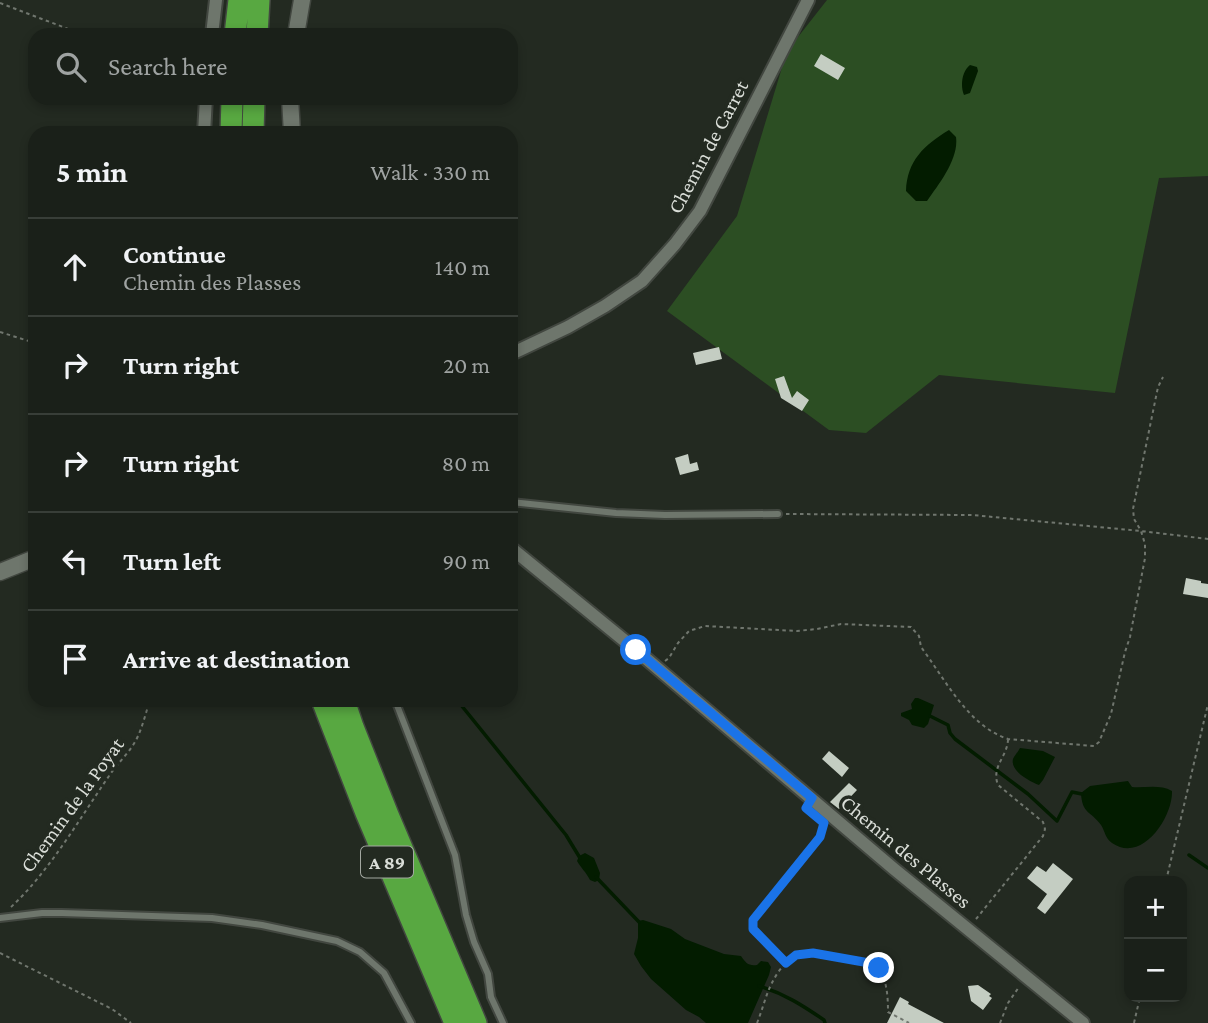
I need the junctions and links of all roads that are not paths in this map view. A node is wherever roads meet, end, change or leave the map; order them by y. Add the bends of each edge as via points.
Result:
1 (216, 0) edge
2 (239, 0) edge
3 (258, 0) edge
4 (302, 0) edge
5 (808, 0) edge
6 (213, 28) edge
7 (236, 28) edge
8 (257, 28) edge
9 (297, 28) edge
10 (206, 105) edge
11 (232, 105) edge
12 (254, 105) edge
13 (290, 105) edge
14 (204, 126) edge
15 (231, 126) edge
16 (253, 126) edge
17 (292, 126) edge
18 (518, 351) edge
19 (518, 503) edge
20 (778, 514) road end
21 (518, 554) edge
22 (28, 561) edge
23 (0, 572) edge
24 (326, 707) edge
25 (346, 707) edge
26 (398, 707) edge
27 (0, 918) edge
28 (411, 1023) edge
29 (455, 1023) edge
30 (476, 1023) edge
31 (503, 1023) edge
32 (1083, 1023) edge

1 - 6 street
2 - 7 highway
3 - 8 highway
4 - 9 street
5 - 18 street, Chemin de Carret via 700,211 675,244 642,281 568,327
10 - 14 street
11 - 15 highway
12 - 16 highway
13 - 17 street
19 - 20 lane via 616,513
21 - 32 street, Chemin des Plasses
22 - 23 street
24 - 29 highway, A 89
25 - 30 highway, A 89
26 - 31 lane via 455,855 466,915
27 - 28 lane via 62,913 212,918 337,941 380,968

